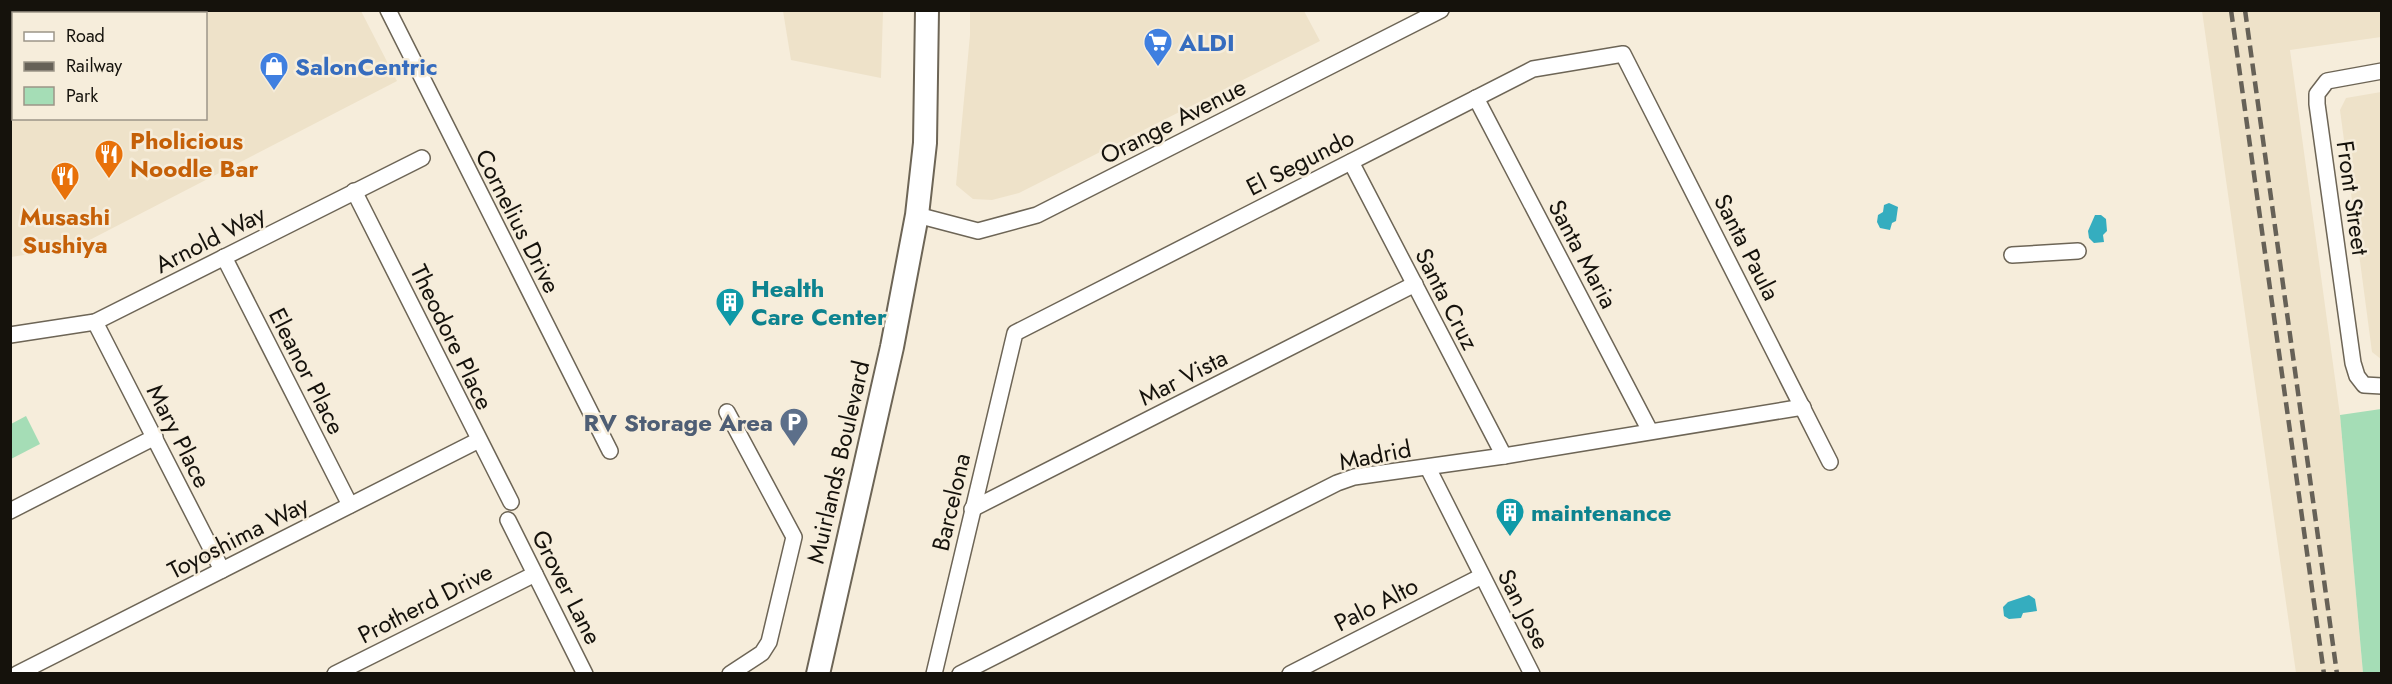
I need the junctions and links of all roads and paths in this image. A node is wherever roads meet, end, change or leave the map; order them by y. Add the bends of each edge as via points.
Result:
1 (388, 10) edge
2 (927, 10) edge
3 (1441, 10) edge
4 (1623, 54) joint
5 (2382, 71) edge
6 (1476, 98) junction
7 (422, 158) dead end
8 (1351, 162) junction
9 (354, 191) junction
10 (917, 215) junction
11 (2078, 251) dead end
12 (2012, 255) dead end
13 (224, 257) junction
14 (1415, 284) junction
15 (95, 322) junction
16 (10, 335) edge
17 (1011, 341) joint
18 (2382, 386) edge
19 (1803, 407) junction
20 (727, 412) dead end
21 (1650, 431) junction
22 (155, 437) junction
23 (479, 440) junction
24 (610, 451) dead end
25 (1504, 456) junction
26 (1830, 462) dead end
27 (1428, 468) junction
28 (510, 502) dead end
29 (350, 505) junction
30 (972, 509) junction
31 (10, 511) edge
32 (508, 520) dead end
33 (222, 570) junction
34 (535, 574) junction
35 (1482, 576) junction
36 (17, 674) edge
37 (335, 674) edge
38 (585, 674) edge
39 (730, 674) edge
40 (818, 674) edge
41 (934, 674) edge
42 (960, 674) edge
43 (1290, 674) edge
44 (1532, 674) edge

1 - 24 street, Cornelius Drive
2 - 10 main road, Muirlands Boulevard via 925,143
3 - 10 street, Orange Avenue via 1037,215 978,231
4 - 6 street, El Segundo via 1533,69
4 - 19 street, Santa Paula
5 - 18 street, Front Street via 2327,81 2318,94 2317,104 2353,363 2356,376 2364,385
6 - 8 street, El Segundo
6 - 21 street, Santa Maria
7 - 9 street, Arnold Way
8 - 14 street, Santa Cruz
8 - 17 street, El Segundo via 1022,328
9 - 13 street, Arnold Way
9 - 23 street, Theodore Place
10 - 40 main road, Muirlands Boulevard via 892,347
11 - 12 street
13 - 15 street, Arnold Way
13 - 29 street, Eleanor Place
14 - 25 street, Santa Cruz
14 - 30 street, Mar Vista
15 - 16 street, Arnold Way
15 - 22 street, Mary Place
17 - 30 street, Barcelona
19 - 21 street, Madrid
19 - 26 street, Santa Paula
20 - 39 street via 794,537 769,642 762,653
21 - 25 street, Madrid
22 - 31 street
22 - 33 street, Mary Place
23 - 28 street, Theodore Place
23 - 29 street, Toyoshima Way
25 - 27 street, Madrid
27 - 35 street, San Jose
27 - 42 street, Madrid via 1354,477 1337,483
29 - 33 street, Toyoshima Way
30 - 41 street, Barcelona
32 - 34 street, Grover Lane
33 - 36 street, Toyoshima Way
34 - 37 street, Protherd Drive
34 - 38 street, Grover Lane
35 - 43 street, Palo Alto
35 - 44 street, San Jose

